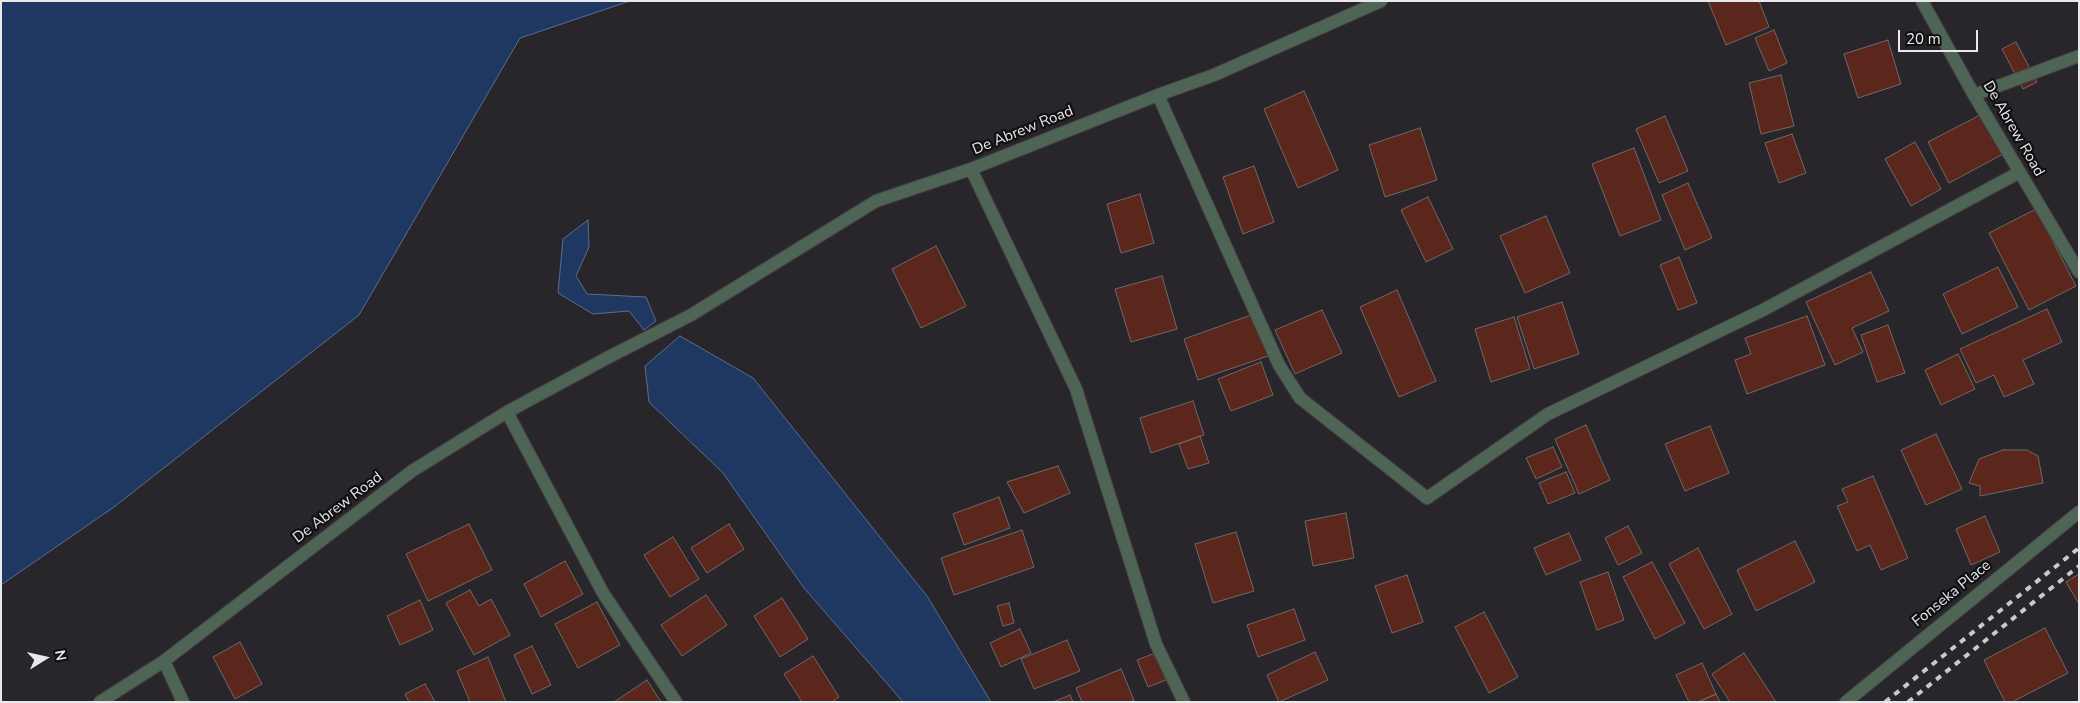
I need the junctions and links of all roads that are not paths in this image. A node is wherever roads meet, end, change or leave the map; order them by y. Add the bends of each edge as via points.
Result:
1 (1382, 1) edge
2 (1922, 1) edge
3 (2079, 56) edge
4 (1158, 95) junction
5 (1974, 95) junction
6 (971, 169) junction
7 (2020, 172) junction
8 (2079, 272) edge
9 (507, 412) junction
10 (2079, 512) edge
11 (164, 661) junction
12 (100, 702) edge
13 (184, 702) edge
14 (676, 702) edge
15 (1184, 702) edge
16 (1846, 702) edge

1 - 4 street, De Abrew Road via 1214,75
2 - 5 street, De Abrew Road
3 - 5 street
4 - 6 street, De Abrew Road
4 - 7 street via 1279,365 1300,398 1426,498 1548,414 1762,310
5 - 7 street, De Abrew Road
6 - 9 street, De Abrew Road via 876,201 691,316
6 - 15 street via 1076,389 1156,644
7 - 8 street, De Abrew Road
9 - 11 street, De Abrew Road via 412,471
9 - 14 street via 603,593
10 - 16 street, Fonseka Place
11 - 12 street, De Abrew Road
11 - 13 street

